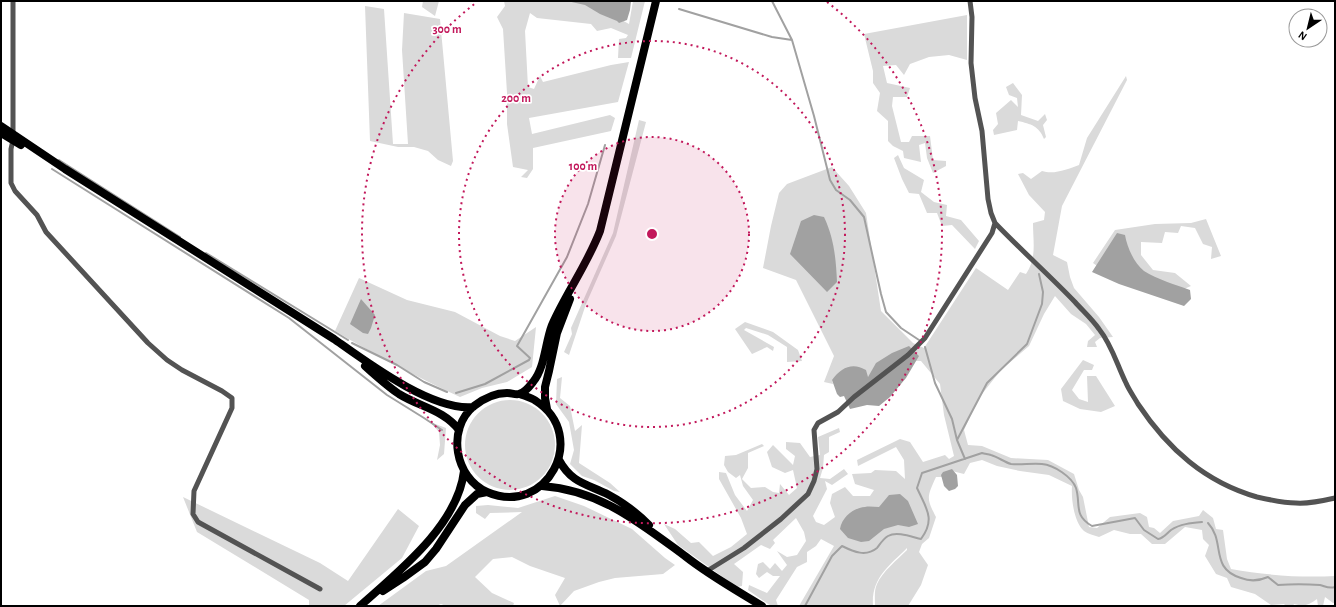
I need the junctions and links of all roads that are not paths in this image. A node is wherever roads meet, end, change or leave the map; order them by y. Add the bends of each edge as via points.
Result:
1 (13, 1) edge
2 (656, 1) edge
3 (970, 1) edge
4 (1, 126) edge
5 (1, 132) edge
6 (13, 136) junction
7 (995, 223) junction
8 (586, 264) junction
9 (334, 339) junction
10 (520, 394) junction
11 (473, 407) junction
12 (547, 409) junction
13 (459, 430) junction
14 (559, 460) junction
15 (464, 471) junction
16 (542, 486) junction
17 (487, 492) junction
18 (1335, 498) edge
19 (666, 542) junction
20 (707, 571) junction
21 (320, 589) dead end
22 (361, 606) edge
23 (762, 606) edge

1 - 6 street
2 - 8 main road via 600,231
3 - 7 street via 971,64 982,130 988,199
4 - 6 main road
5 - 6 main road
6 - 9 main road via 39,156 65,169
6 - 21 street via 10,183 37,215 46,232 148,343 167,360 232,398 232,408 194,491 193,514 198,522
7 - 18 street via 1055,281 1100,330 1138,404 1158,432 1187,461 1223,484 1273,501 1302,503
7 - 20 street via 992,233 925,338 838,412 818,423 814,430 817,469 808,494 744,548
8 - 10 main road via 551,327 539,373
8 - 12 main road via 557,333 545,387
9 - 11 main road via 373,367 417,392 454,406
9 - 13 main road via 389,387 447,417
10 - 11 main road via 505,393 489,397
10 - 12 main road via 535,400
11 - 13 main road
12 - 14 main road via 556,422 560,435
13 - 15 main road via 457,443
14 - 16 main road via 553,473
14 - 19 main road via 563,469 572,478 607,494 637,513
15 - 17 main road via 474,483
15 - 22 main road via 458,496 426,545
16 - 17 main road via 517,496 503,497
16 - 19 main road via 586,494 633,518
17 - 22 main road via 477,494 465,505 436,549 424,562
19 - 20 main road
20 - 23 main road

